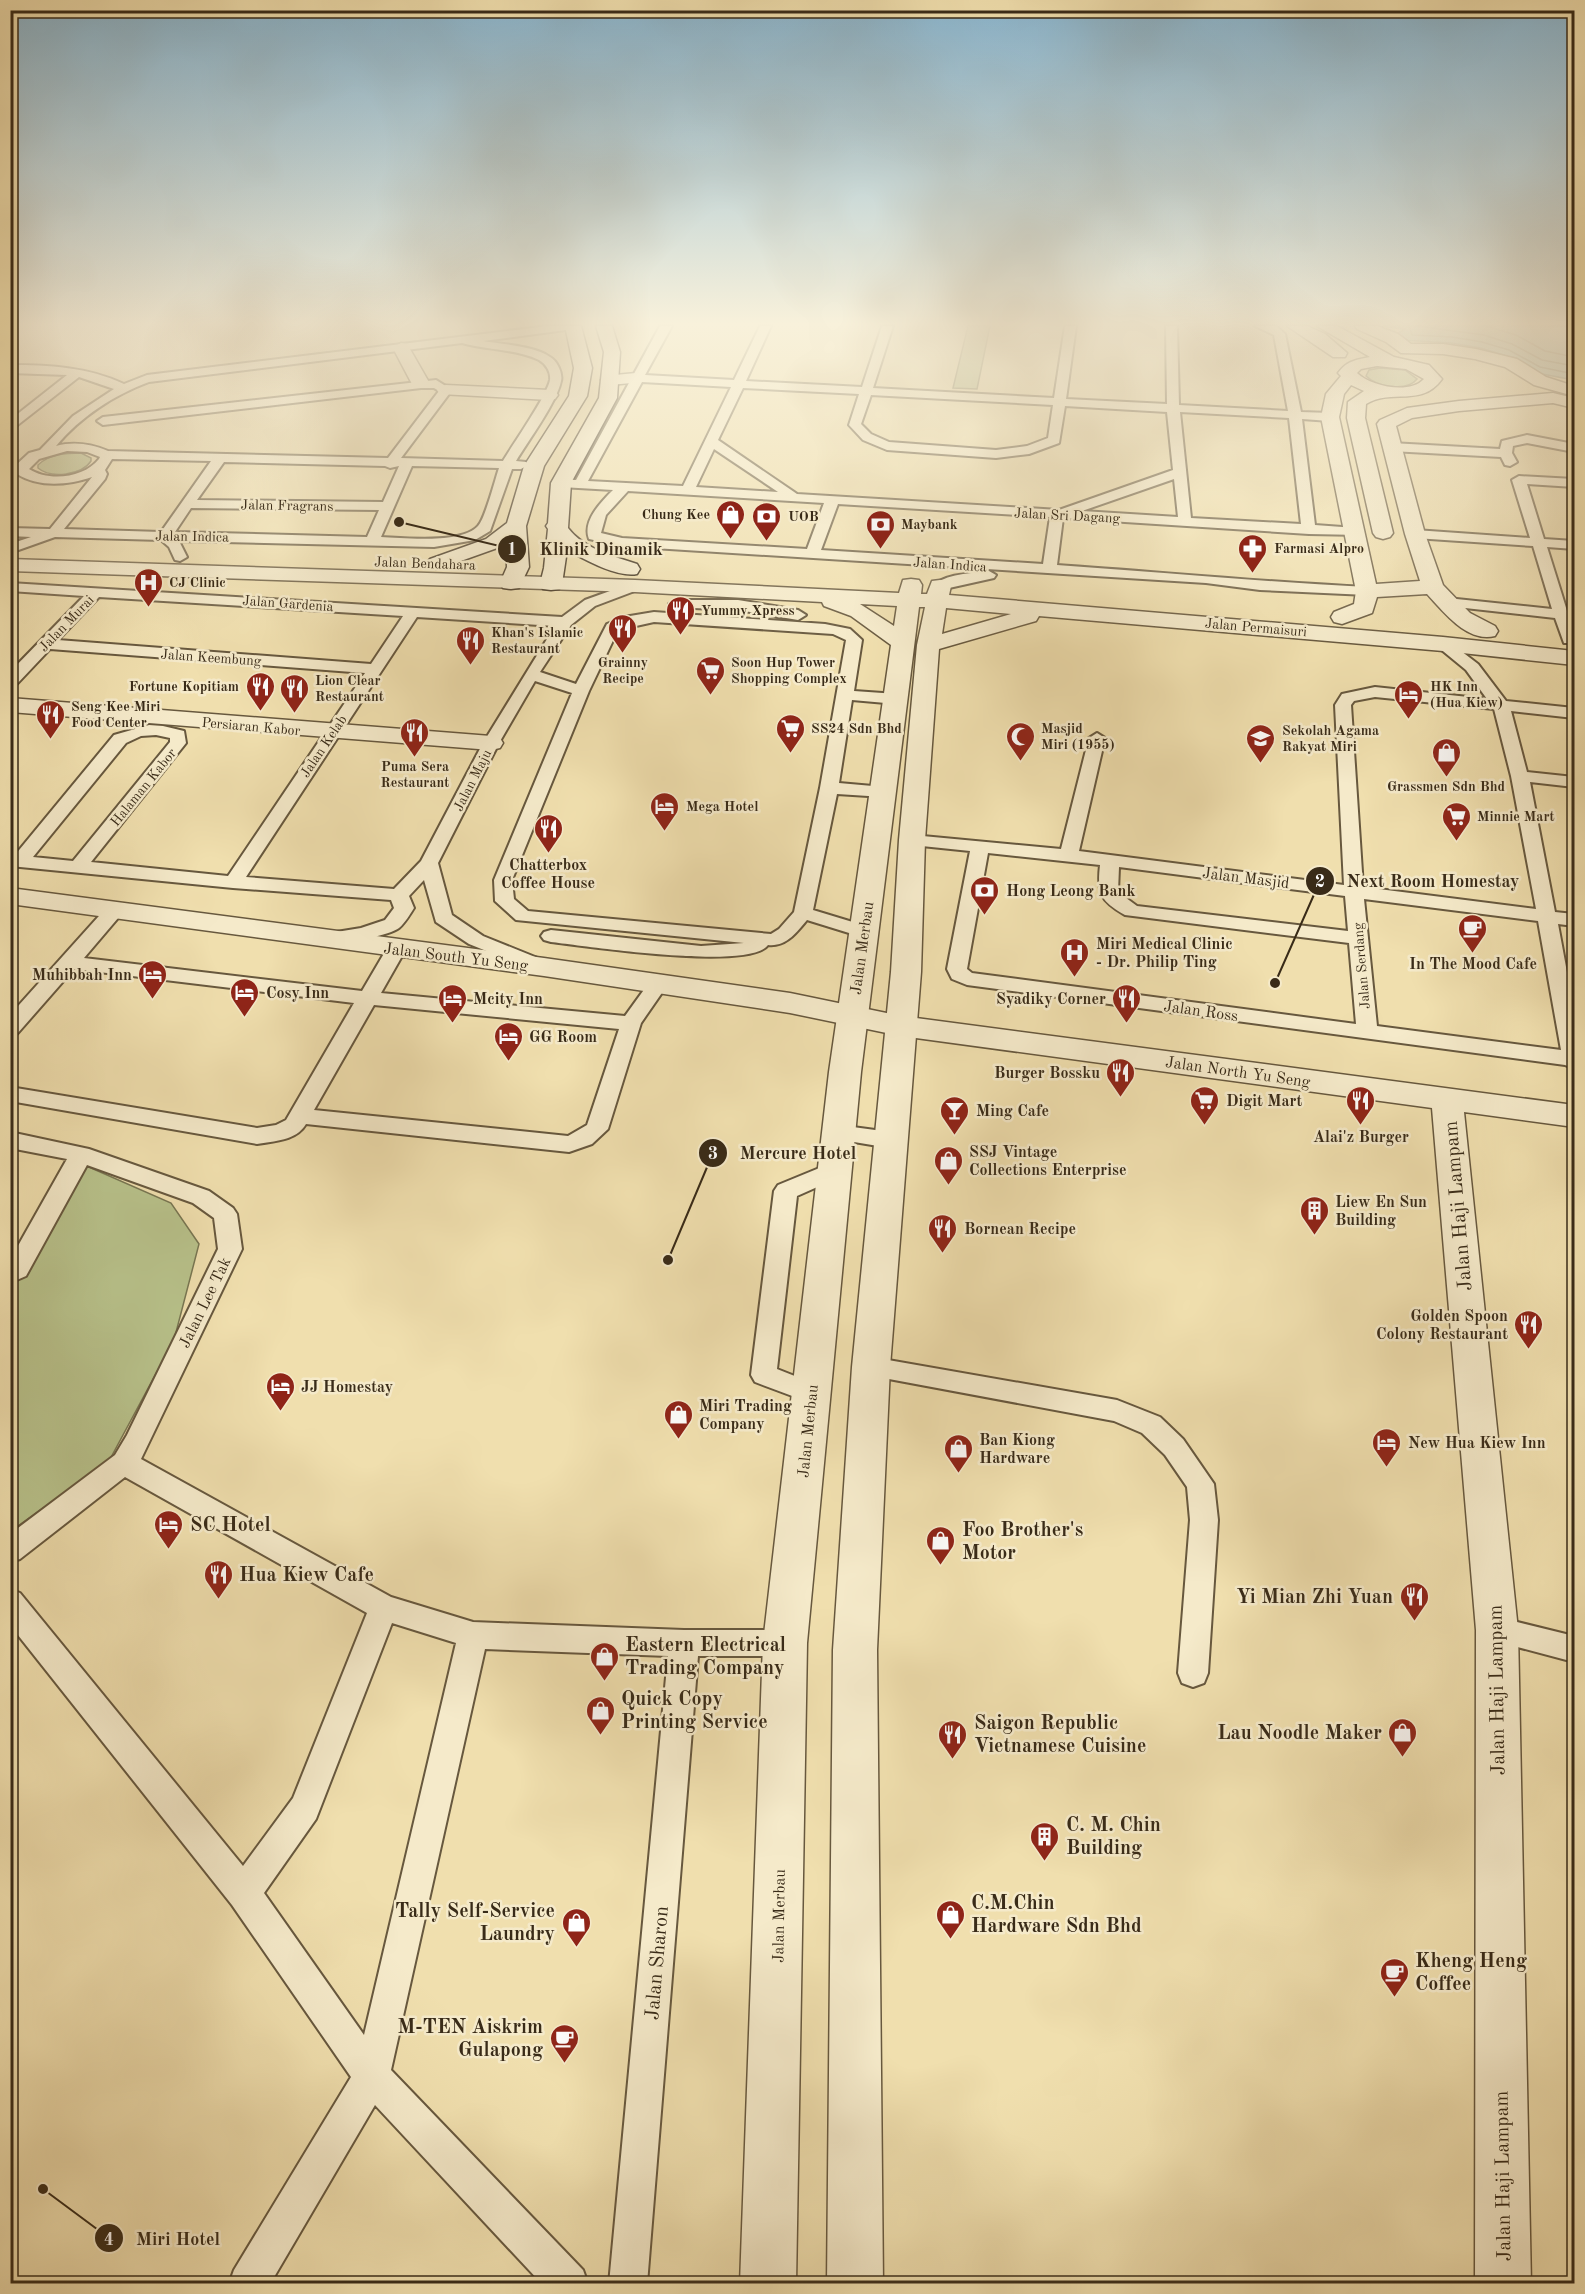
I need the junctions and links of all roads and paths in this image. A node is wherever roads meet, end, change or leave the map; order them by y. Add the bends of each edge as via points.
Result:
1 (61, 433) edge
2 (103, 433) edge
3 (142, 433) edge
4 (413, 433) edge
5 (526, 433) edge
6 (554, 433) edge
7 (593, 433) edge
8 (602, 433) edge
9 (716, 433) edge
10 (863, 433) edge
11 (1055, 433) edge
12 (1176, 433) edge
13 (1297, 433) edge
14 (1334, 433) edge
15 (1360, 433) edge
16 (1388, 433) edge
17 (103, 440) junction
18 (712, 442) junction
19 (270, 446) dead end
20 (1391, 447) junction
21 (1575, 448) edge
22 (45, 452) junction
23 (1506, 453) junction
24 (219, 459) junction
25 (256, 460) junction
26 (390, 464) junction
27 (406, 464) junction
28 (507, 465) junction
29 (534, 465) junction
30 (98, 469) junction
31 (1180, 471) junction
32 (18, 472) edge
33 (1519, 480) junction
34 (571, 483) junction
35 (1575, 483) edge
36 (625, 487) junction
37 (687, 492) junction
38 (796, 498) junction
39 (832, 501) junction
40 (187, 504) junction
41 (387, 506) junction
42 (1057, 515) junction
43 (1185, 522) junction
44 (516, 526) junction
45 (556, 526) junction
46 (1309, 530) junction
47 (10, 532) edge
48 (1356, 532) junction
49 (54, 533) junction
50 (1383, 533) junction
51 (1415, 534) junction
52 (165, 536) junction
53 (373, 540) junction
54 (1539, 541) junction
55 (1575, 544) edge
56 (10, 550) edge
57 (812, 555) junction
58 (180, 557) junction
59 (437, 563) junction
60 (10, 565) edge
61 (43, 566) junction
62 (1049, 570) junction
63 (10, 571) edge
64 (515, 575) junction
65 (553, 576) junction
66 (632, 578) junction
67 (1260, 586) junction
68 (10, 587) edge
69 (97, 591) junction
70 (1367, 591) junction
71 (910, 592) junction
72 (814, 594) junction
73 (939, 594) junction
74 (1440, 595) junction
75 (671, 603) dead end
76 (1050, 610) junction
77 (414, 611) junction
78 (1568, 616) edge
79 (1342, 617) junction
80 (565, 622) junction
81 (841, 631) junction
82 (1487, 631) junction
83 (45, 644) junction
84 (916, 644) junction
85 (1443, 644) junction
86 (1573, 646) edge
87 (376, 669) junction
88 (531, 674) junction
89 (10, 682) edge
90 (581, 691) junction
91 (845, 695) junction
92 (897, 699) junction
93 (10, 705) edge
94 (1501, 706) junction
95 (1575, 714) edge
96 (332, 732) junction
97 (1097, 738) dead end
98 (491, 743) junction
99 (1520, 777) junction
100 (1575, 782) edge
101 (829, 788) junction
102 (884, 792) junction
103 (912, 840) junction
104 (980, 846) junction
105 (1069, 855) junction
106 (15, 860) edge
107 (1110, 860) junction
108 (429, 863) junction
109 (78, 867) junction
110 (233, 882) junction
111 (1354, 891) junction
112 (399, 895) junction
113 (10, 896) edge
114 (114, 911) junction
115 (803, 913) junction
116 (1547, 917) junction
117 (1575, 920) edge
118 (862, 931) junction
119 (551, 936) dead end
120 (1358, 938) junction
121 (320, 939) junction
122 (774, 940) junction
123 (396, 949) junction
124 (69, 962) junction
125 (544, 967) junction
126 (658, 984) junction
127 (367, 998) junction
128 (852, 1016) junction
129 (631, 1023) junction
130 (901, 1026) junction
131 (10, 1029) edge
132 (1367, 1032) junction
133 (1574, 1060) edge
134 (10, 1094) edge
135 (1447, 1099) junction
136 (299, 1116) junction
137 (1575, 1116) edge
138 (10, 1140) edge
139 (890, 1140) junction
140 (836, 1152) junction
141 (81, 1155) junction
142 (13, 1269) edge
143 (870, 1367) junction
144 (124, 1463) junction
145 (10, 1550) edge
146 (10, 1602) edge
147 (384, 1608) junction
148 (1497, 1630) junction
149 (473, 1635) junction
150 (684, 1643) junction
151 (785, 1643) junction
152 (1575, 1649) edge
153 (1193, 1673) dead end
154 (244, 1893) junction
155 (372, 2076) junction
156 (248, 2283) edge
157 (569, 2283) edge
158 (628, 2283) edge
159 (768, 2283) edge
160 (855, 2283) edge
161 (1503, 2283) edge

1 - 22 lane
2 - 17 lane
3 - 17 lane
4 - 26 lane
5 - 28 lane
6 - 29 street
7 - 34 street
8 - 34 lane
9 - 18 lane
10 - 11 lane via 887,446 996,454 1029,450 1054,440
12 - 31 lane
13 - 46 lane
14 - 48 street
15 - 50 street
16 - 20 street
17 - 22 lane
17 - 24 lane
17 - 30 lane via 106,460
18 - 37 lane
18 - 38 lane
19 - 25 lane
20 - 23 lane
20 - 51 street
21 - 23 lane via 1527,439 1507,444
22 - 32 lane via 34,456
23 - 33 lane
24 - 25 lane
24 - 40 lane
25 - 26 lane
26 - 27 lane
27 - 28 lane
27 - 41 lane
28 - 29 lane
28 - 53 lane via 485,528 478,533 434,543
29 - 44 street
30 - 32 lane via 61,480
30 - 49 lane via 98,479
31 - 42 lane
31 - 43 lane
33 - 35 lane
33 - 54 lane
34 - 36 lane, Jalan Sri Dagang
34 - 45 street
36 - 37 lane, Jalan Sri Dagang
36 - 57 lane, Jalan Indica via 609,501 594,526 594,536 622,542
37 - 38 lane, Jalan Sri Dagang
38 - 39 lane, Jalan Sri Dagang
39 - 42 lane, Jalan Sri Dagang
39 - 57 lane
40 - 41 lane, Jalan Fragrans
40 - 52 lane
41 - 53 lane
42 - 43 lane, Jalan Sri Dagang
42 - 62 lane
43 - 46 lane, Jalan Sri Dagang
44 - 59 street via 493,543
44 - 64 street
45 - 65 street
45 - 66 street via 568,542
46 - 48 lane, Jalan Sri Dagang
47 - 49 lane, Jalan Indica
48 - 50 street, Jalan Sri Dagang
48 - 70 street
49 - 52 lane, Jalan Indica
49 - 56 lane
50 - 51 street, Jalan Sri Dagang
51 - 54 lane, Jalan Sri Dagang
51 - 74 street
52 - 53 lane, Jalan Indica
52 - 58 lane via 176,545
54 - 55 lane, Jalan Sri Dagang
54 - 78 lane
56 - 58 street, Jalan Bendahara
57 - 62 lane, Jalan Indica
58 - 59 street, Jalan Bendahara
59 - 64 street, Jalan Bendahara
60 - 61 street, Jalan Bendahara
61 - 63 street
61 - 64 street, Jalan Bendahara
62 - 67 lane, Jalan Indica
64 - 65 street, Jalan Bendahara
65 - 66 street, Jalan Bendahara
66 - 71 street, Jalan Bendahara
66 - 72 street, Jalan Bendahara
66 - 80 lane, Jalan Maju
67 - 70 lane, Jalan Indica
67 - 73 lane via 1211,588 992,575 976,576
68 - 69 lane, Jalan Gardenia
69 - 77 lane, Jalan Gardenia
69 - 83 lane, Jalan Murai
70 - 74 street
70 - 79 street via 1364,608
71 - 72 street, Jalan Bendahara
71 - 73 street
71 - 84 street, Jalan Merbau
72 - 84 street via 859,611
73 - 76 street, Jalan Permaisuri
73 - 79 street, Jalan Permaisuri
73 - 84 street, Jalan Merbau
74 - 78 lane
74 - 82 street via 1462,618
75 - 81 lane via 782,611
76 - 84 street
76 - 85 street, Jalan Permaisuri
77 - 80 lane, Jalan Gardenia
77 - 87 lane, Jalan Kelab
78 - 86 lane
79 - 82 street, Jalan Permaisuri
80 - 88 lane, Jalan Maju
81 - 90 lane via 654,616 638,618 612,627
81 - 91 lane via 854,640
82 - 86 street, Jalan Permaisuri
83 - 87 lane, Jalan Keembung
83 - 89 lane, Jalan Murai
84 - 92 street, Jalan Merbau
84 - 103 street, Jalan Merbau
85 - 86 street, Jalan Permaisuri
85 - 94 lane via 1472,667
87 - 96 lane, Jalan Kelab
88 - 90 lane
88 - 98 lane, Jalan Maju
90 - 122 lane via 503,880 505,901 523,916
91 - 92 lane
91 - 101 lane
92 - 102 street, Jalan Merbau
93 - 96 street, Persiaran Kabor
94 - 95 lane, Jalan Serdang
94 - 99 lane
94 - 111 lane, Jalan Serdang via 1375,692 1348,697 1343,705
96 - 98 street, Persiaran Kabor
96 - 110 lane, Jalan Kelab
97 - 105 lane
98 - 108 lane, Jalan Maju
99 - 100 lane
99 - 116 lane
101 - 102 lane
101 - 115 lane
102 - 118 street, Jalan Merbau
103 - 104 lane, Jalan Masjid
103 - 130 street, Jalan Merbau
104 - 105 lane, Jalan Masjid
104 - 132 lane, Jalan Ross via 958,975
105 - 107 lane, Jalan Masjid
106 - 109 lane
106 - 109 lane, Halaman Kabor via 120,739 149,730 178,735 178,743
107 - 111 lane, Jalan Masjid
107 - 120 lane via 1107,888 1114,901 1132,911
108 - 112 lane, Jalan Maju
108 - 125 lane via 443,918 476,940
109 - 110 lane
110 - 112 lane
111 - 116 lane, Jalan Masjid
111 - 120 lane, Jalan Serdang
112 - 121 lane via 404,908 392,924 364,933
113 - 114 street, Jalan South Yu Seng
114 - 121 street, Jalan South Yu Seng
114 - 124 lane
115 - 118 lane
115 - 122 lane via 786,933
116 - 117 lane, Jalan Masjid
116 - 133 lane
118 - 128 street, Jalan Merbau
119 - 122 lane via 701,952 745,949
120 - 132 lane, Jalan Serdang
121 - 123 street, Jalan South Yu Seng
123 - 125 street, Jalan South Yu Seng
123 - 127 lane
124 - 127 lane
124 - 131 lane
125 - 126 street, Jalan South Yu Seng
126 - 128 street, Jalan South Yu Seng
126 - 129 lane
127 - 129 lane
127 - 136 lane
128 - 130 street, Jalan South Yu Seng
128 - 140 street, Jalan Merbau
129 - 136 lane via 597,1129 569,1144
130 - 135 street, Jalan North Yu Seng
130 - 139 street, Jalan Merbau
132 - 133 lane, Jalan Ross
134 - 136 lane via 257,1137 282,1132 294,1125
135 - 137 street, Jalan North Yu Seng
135 - 148 street, Jalan Haji Lampam
138 - 141 lane, Jalan Lee Tak
139 - 140 lane
139 - 143 street, Jalan Merbau
140 - 151 street, Jalan Merbau
141 - 142 lane
141 - 144 lane, Jalan Lee Tak via 201,1197 225,1214 230,1249
143 - 153 lane via 1116,1411 1151,1425 1174,1447 1200,1484 1204,1520
143 - 160 street, Jalan Merbau via 855,1650
144 - 145 lane, Jalan Lee Tak
144 - 147 lane
146 - 154 lane
147 - 149 lane
147 - 154 lane via 305,1808
148 - 152 lane
148 - 161 street, Jalan Haji Lampam
149 - 150 lane
149 - 155 lane
150 - 151 lane
150 - 158 lane, Jalan Sharon
151 - 159 street, Jalan Merbau
154 - 155 lane
155 - 156 lane
155 - 157 lane

